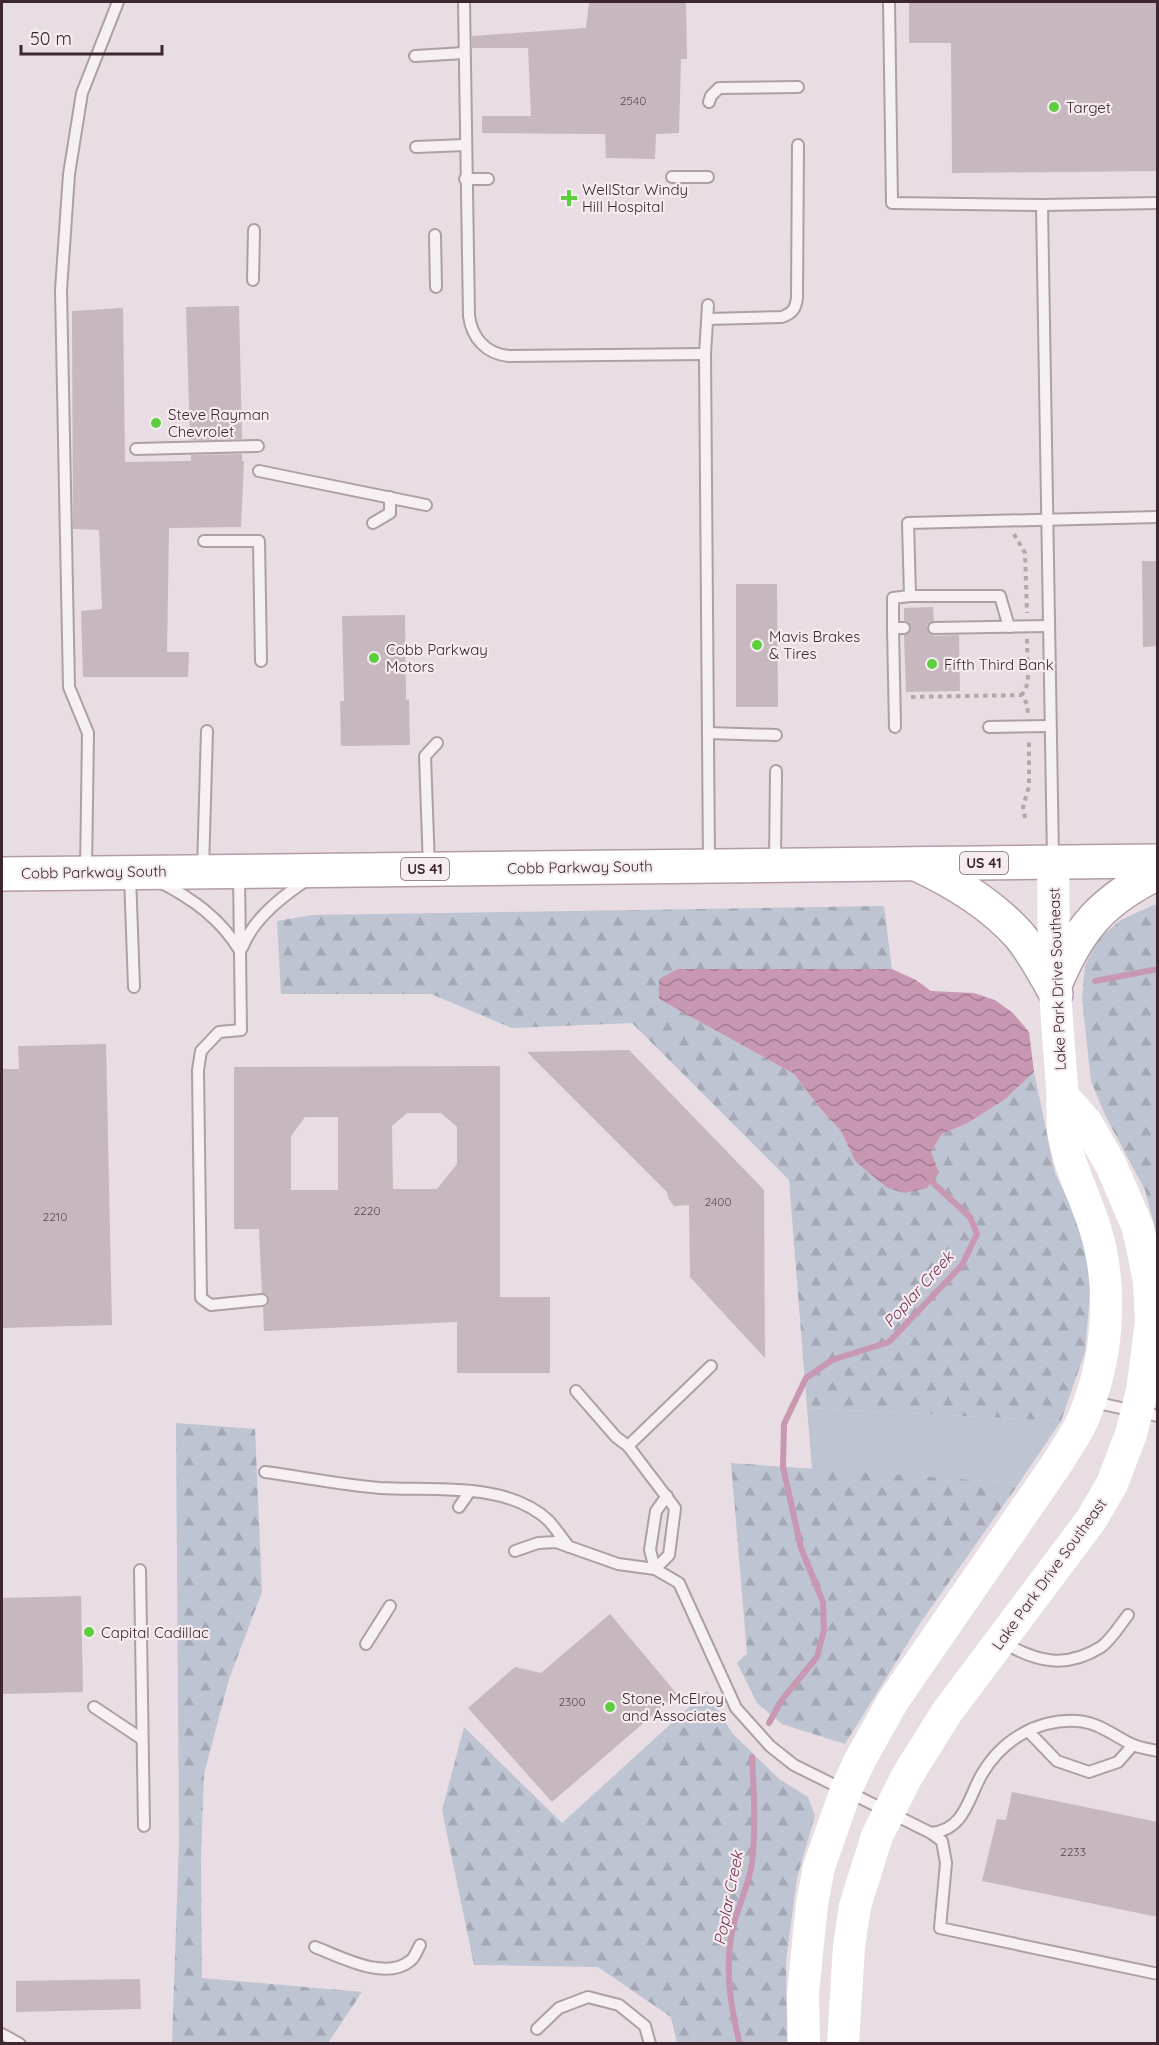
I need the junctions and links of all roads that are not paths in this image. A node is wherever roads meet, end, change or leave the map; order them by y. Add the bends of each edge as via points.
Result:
1 (118, 2) edge
2 (464, 2) edge
3 (889, 2) edge
4 (464, 53) junction
5 (415, 56) dead end
6 (798, 87) dead end
7 (709, 102) dead end
8 (465, 145) junction
9 (798, 145) dead end
10 (416, 147) dead end
11 (672, 177) dead end
12 (708, 177) dead end
13 (465, 179) junction
14 (488, 179) dead end
15 (1158, 203) edge
16 (1042, 205) junction
17 (254, 230) dead end
18 (435, 235) dead end
19 (253, 280) dead end
20 (436, 287) dead end
21 (708, 305) dead end
22 (708, 319) junction
23 (705, 354) junction
24 (258, 446) dead end
25 (136, 448) dead end
26 (259, 471) dead end
27 (390, 497) junction
28 (426, 505) dead end
29 (1158, 517) edge
30 (1047, 520) junction
31 (374, 523) dead end
32 (204, 541) dead end
33 (910, 596) junction
34 (1049, 626) junction
35 (1009, 627) junction
36 (934, 628) dead end
37 (261, 661) dead end
38 (989, 726) dead end
39 (1050, 726) junction
40 (896, 727) dead end
41 (207, 731) dead end
42 (708, 733) junction
43 (777, 735) dead end
44 (437, 743) dead end
45 (776, 771) dead end
46 (1158, 861) edge
47 (1053, 862) junction
48 (915, 863) junction
49 (775, 865) junction
50 (709, 866) junction
51 (429, 869) junction
52 (322, 870) junction
53 (203, 871) junction
54 (239, 871) junction
55 (86, 872) junction
56 (135, 872) junction
57 (2, 873) edge
58 (1158, 873) edge
59 (241, 951) junction
60 (134, 987) dead end
61 (1055, 990) junction
62 (1063, 1096) junction
63 (262, 1300) dead end
64 (711, 1366) dead end
65 (576, 1391) dead end
66 (1090, 1401) junction
67 (1147, 1413) edge
68 (628, 1446) junction
69 (265, 1472) dead end
70 (470, 1491) junction
71 (667, 1496) junction
72 (459, 1507) dead end
73 (569, 1547) junction
74 (515, 1551) dead end
75 (655, 1569) junction
76 (140, 1570) dead end
77 (390, 1606) dead end
78 (1128, 1615) dead end
79 (1001, 1641) junction
80 (366, 1644) dead end
81 (94, 1707) dead end
82 (1028, 1731) junction
83 (142, 1739) junction
84 (1133, 1745) junction
85 (1158, 1751) edge
86 (846, 1790) junction
87 (889, 1812) junction
88 (144, 1826) dead end
89 (932, 1833) junction
90 (420, 1945) dead end
91 (315, 1947) dead end
92 (1158, 1974) edge
93 (537, 2029) dead end
94 (2, 2034) edge
95 (20, 2043) edge
96 (650, 2043) edge
97 (804, 2043) edge
98 (843, 2043) edge

1 - 55 lane via 82,93 69,174 62,290 69,687 88,734
2 - 4 lane
3 - 16 lane via 892,203
4 - 5 lane
4 - 8 lane
6 - 7 lane via 719,88
8 - 10 lane
8 - 13 lane
9 - 22 lane via 794,309 782,317
11 - 12 lane
13 - 14 lane
13 - 23 lane via 469,321 488,350 509,356
15 - 16 lane
16 - 30 lane
17 - 19 lane
18 - 20 lane
21 - 22 lane
22 - 23 lane
23 - 42 lane
24 - 25 lane
26 - 27 lane
27 - 28 lane
27 - 31 lane via 390,513
29 - 30 lane
30 - 33 lane via 908,523
30 - 34 lane
32 - 37 lane via 259,541
33 - 35 lane via 1000,596
33 - 40 lane via 893,598 899,628
34 - 35 lane
34 - 39 lane
35 - 36 lane
38 - 39 lane
39 - 47 lane
41 - 53 lane
42 - 43 lane
42 - 50 lane
44 - 51 lane via 425,756
45 - 49 lane
46 - 47 main road, Cobb Parkway South / US 41
47 - 48 main road, Cobb Parkway South / US 41
47 - 61 street, Lake Park Drive Southeast
48 - 49 main road, Cobb Parkway South / US 41
48 - 61 main road via 971,895 1004,921 1031,951
49 - 50 main road, Cobb Parkway South / US 41
50 - 51 main road, Cobb Parkway South / US 41
51 - 52 main road, Cobb Parkway South / US 41
52 - 54 main road, Cobb Parkway South / US 41
52 - 59 lane via 270,909 253,928
53 - 54 main road, Cobb Parkway South / US 41
53 - 56 main road, Cobb Parkway South / US 41
54 - 59 lane
55 - 56 main road, Cobb Parkway South / US 41
55 - 57 main road, Cobb Parkway South / US 41
56 - 59 lane via 178,892 209,913
56 - 60 lane
58 - 61 main road via 1121,893 1092,919 1072,948
59 - 63 lane via 241,1030 219,1032 201,1051 198,1070 201,1298 211,1305
61 - 62 street, Lake Park Drive Southeast
62 - 66 street, Lake Park Drive Southeast via 1063,1130 1072,1168 1099,1242 1106,1281 1106,1319
62 - 67 street, Lake Park Drive Southeast via 1086,1122 1111,1165 1141,1239 1151,1322 1142,1391
64 - 68 lane
65 - 68 lane
66 - 67 lane
66 - 86 street, Lake Park Drive Southeast via 1058,1462 893,1701
67 - 79 street, Lake Park Drive Southeast via 1091,1520
68 - 71 lane
69 - 70 lane via 379,1488
70 - 72 lane
70 - 73 lane via 528,1506 548,1521
71 - 75 lane via 656,1511 650,1550
71 - 75 lane via 675,1508 669,1555
73 - 74 lane via 556,1542 537,1543
73 - 75 lane via 618,1564
75 - 86 lane via 679,1583 736,1708 778,1755
76 - 83 lane
77 - 80 lane
78 - 79 lane via 1102,1646 1073,1660 1026,1655
79 - 87 street, Lake Park Drive Southeast via 947,1712
81 - 83 lane
82 - 84 lane via 1051,1721 1091,1723
82 - 84 lane via 1057,1761 1089,1772 1118,1762
82 - 89 lane via 1004,1745 982,1774 961,1818
83 - 88 lane
84 - 85 lane
86 - 87 lane
86 - 97 street, Lake Park Drive Southeast via 819,1866 812,1904 802,1993
87 - 89 lane
87 - 98 street, Lake Park Drive Southeast via 877,1836 855,1906
89 - 92 lane via 942,1841 946,1856 940,1928
90 - 91 lane via 411,1960 393,1969 368,1967
93 - 96 lane via 559,2008 588,1997 619,2005 645,2026
94 - 95 lane

